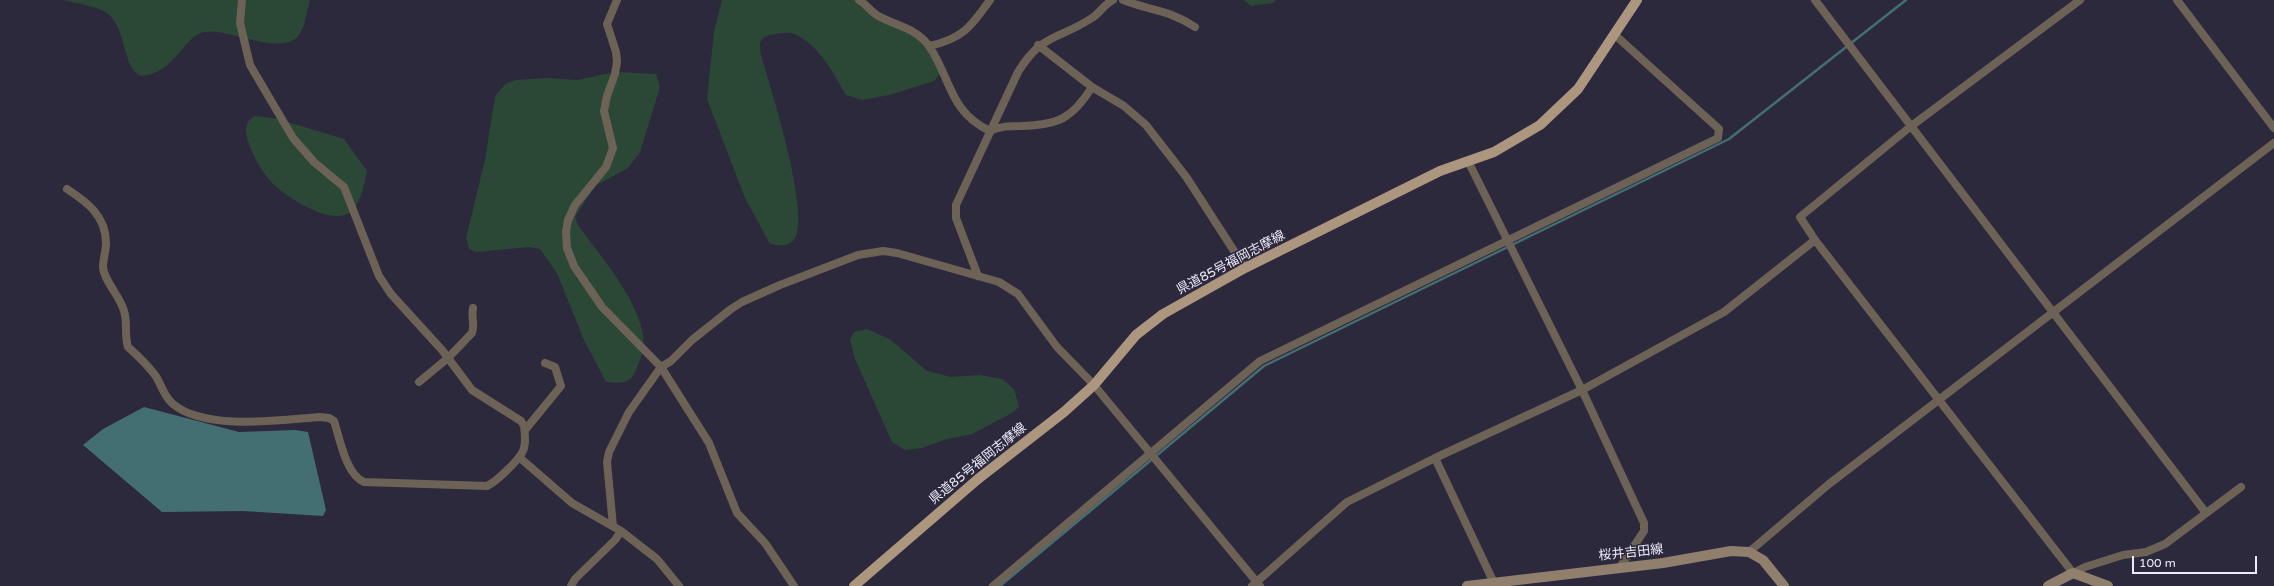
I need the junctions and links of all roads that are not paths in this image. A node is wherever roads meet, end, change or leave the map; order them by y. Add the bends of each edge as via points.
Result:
1 (242, 0) edge
2 (617, 0) edge
3 (858, 0) edge
4 (990, 0) edge
5 (1113, 0) edge
6 (1123, 0) edge
7 (1637, 0) edge
8 (1815, 0) edge
9 (2080, 0) edge
10 (2177, 0) edge
11 (1194, 27) dead end
12 (1615, 35) junction
13 (1038, 45) junction
14 (929, 46) junction
15 (1092, 87) junction
16 (1910, 127) junction
17 (2274, 128) edge
18 (990, 131) junction
19 (2274, 143) edge
20 (1468, 161) junction
21 (67, 189) dead end
22 (1815, 240) junction
23 (1507, 241) junction
24 (1245, 268) junction
25 (978, 276) junction
26 (473, 308) dead end
27 (2053, 315) junction
28 (448, 358) junction
29 (545, 363) dead end
30 (661, 366) junction
31 (419, 382) dead end
32 (1094, 385) junction
33 (1582, 390) junction
34 (1939, 400) junction
35 (525, 430) junction
36 (1150, 454) junction
37 (519, 457) junction
38 (1435, 458) junction
39 (2241, 487) dead end
40 (2206, 513) junction
41 (613, 526) junction
42 (621, 531) junction
43 (1749, 552) junction
44 (1620, 567) junction
45 (2073, 573) junction
46 (1494, 583) junction
47 (1510, 584) edge
48 (1256, 585) edge
49 (571, 586) edge
50 (679, 586) edge
51 (794, 586) edge
52 (854, 586) edge
53 (993, 586) edge
54 (1467, 586) edge
55 (1784, 586) edge
56 (2048, 586) edge
57 (2108, 586) edge

1 - 28 street via 240,23 250,65 273,107 292,138 314,162 344,187 379,276 391,294
2 - 30 street via 607,24 616,52 616,74 604,111 613,148 606,167 575,205 568,220 567,248 574,266 602,307
3 - 14 street via 880,17 911,30
4 - 14 street via 961,35 953,40
5 - 13 street via 1094,17
6 - 11 street via 1171,13
7 - 12 main road, 県道85号福岡志摩線
8 - 16 street
9 - 16 street
10 - 17 street
12 - 20 main road, 県道85号福岡志摩線 via 1578,90 1553,115 1509,144
12 - 23 street via 1719,129 1718,138
13 - 15 street
13 - 18 street via 1018,72
14 - 18 street via 954,98 966,114
15 - 18 street via 1080,107 1065,118 1045,124 1008,126
15 - 24 street via 1118,102 1146,125 1187,178
16 - 22 street via 1800,217
16 - 27 street
18 - 25 street via 956,204 956,218
19 - 27 street
20 - 23 street
20 - 24 main road, 県道85号福岡志摩線 via 1440,171
21 - 37 street via 88,205 103,222 106,243 103,268 124,312 128,347 149,366 173,404 193,414 235,422 262,423 329,418 334,421 351,472 364,482 487,486
22 - 33 street via 1724,312
22 - 34 street
23 - 33 street
23 - 36 street via 1260,361
24 - 32 main road, 県道85号福岡志摩線 via 1151,323 1125,346
25 - 30 street via 897,253 883,251 858,255 742,302 692,340 671,361
25 - 32 street via 999,282 1018,294 1057,347
26 - 28 street via 471,316 474,329
27 - 34 street
27 - 40 street
28 - 31 street
28 - 35 street via 472,390 520,421
29 - 35 street via 555,367 561,386
30 - 41 street via 629,412 609,452 607,462
30 - 51 street via 709,443 737,513 765,543
32 - 36 street
32 - 52 main road, 県道85号福岡志摩線
33 - 38 street
33 - 44 street via 1644,523 1644,531
34 - 43 street via 1829,484
34 - 45 street
35 - 37 street via 524,450
36 - 48 street
36 - 53 street
37 - 41 street via 572,503
38 - 46 street
38 - 48 street via 1347,502
39 - 40 street
40 - 45 street via 2165,544 2146,552 2123,554
41 - 42 street
42 - 49 street
42 - 50 street via 657,559
43 - 44 main road, 桜井吉田線 via 1731,551 1663,563
43 - 55 main road via 1763,560
44 - 47 main road, 桜井吉田線
45 - 56 main road
45 - 57 main road
46 - 47 main road, 桜井吉田線
46 - 54 main road, 桜井吉田線

